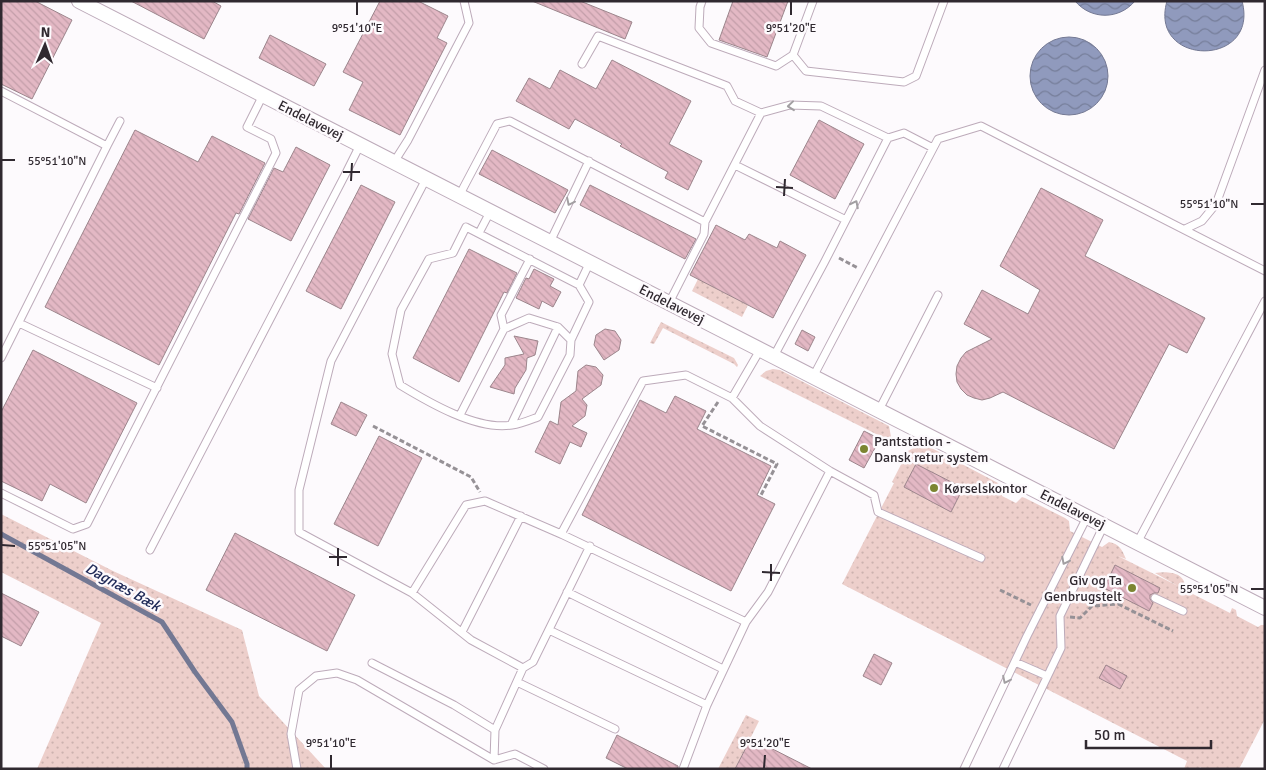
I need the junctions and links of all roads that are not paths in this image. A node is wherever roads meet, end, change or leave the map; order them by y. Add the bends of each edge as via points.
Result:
1 (79, 1) edge
2 (464, 1) edge
3 (702, 1) edge
4 (813, 1) edge
5 (944, 1) edge
6 (793, 55) junction
7 (582, 64) dead end
8 (1265, 70) edge
9 (1, 91) edge
10 (263, 95) junction
11 (761, 113) junction
12 (120, 121) dead end
13 (888, 138) junction
14 (360, 145) junction
15 (106, 146) junction
16 (933, 148) junction
17 (589, 161) junction
18 (394, 162) junction
19 (735, 165) junction
20 (426, 179) junction
21 (459, 196) junction
22 (490, 212) junction
23 (846, 220) junction
24 (705, 222) junction
25 (1185, 230) junction
26 (479, 233) junction
27 (550, 242) junction
28 (530, 259) junction
29 (590, 262) junction
30 (1265, 271) edge
31 (579, 286) junction
32 (938, 295) dead end
33 (1265, 301) edge
34 (669, 303) junction
35 (19, 322) junction
36 (558, 327) junction
37 (504, 330) junction
38 (571, 340) junction
39 (760, 350) junction
40 (774, 356) junction
41 (1, 358) edge
42 (814, 377) junction
43 (157, 388) junction
44 (732, 398) junction
45 (879, 410) junction
46 (460, 415) junction
47 (511, 425) junction
48 (830, 471) junction
49 (1, 493) edge
50 (521, 516) junction
51 (1087, 517) junction
52 (1104, 525) junction
53 (561, 534) junction
54 (1137, 542) junction
55 (590, 546) junction
56 (150, 550) dead end
57 (981, 558) dead end
58 (567, 592) junction
59 (412, 593) junction
60 (1155, 598) dead end
61 (1265, 608) edge
62 (1184, 611) dead end
63 (746, 622) junction
64 (549, 630) junction
65 (462, 632) junction
66 (1015, 662) junction
67 (372, 663) dead end
68 (523, 668) junction
69 (723, 669) junction
70 (1047, 676) junction
71 (517, 682) junction
72 (707, 705) junction
73 (615, 728) dead end
74 (495, 730) junction
75 (494, 760) junction
76 (297, 769) edge
77 (544, 769) edge
78 (683, 769) edge
79 (964, 769) edge
80 (1003, 769) edge

1 - 10 street, Endelavevej
2 - 18 lane via 469,23
3 - 6 lane via 699,28 711,43 776,66
4 - 6 lane
5 - 6 lane via 916,76 904,82 806,71
7 - 11 lane via 598,36 727,86 735,101
8 - 25 lane via 1216,204 1202,221
9 - 15 lane
10 - 14 street, Endelavevej
10 - 43 lane via 247,127 272,139 276,153
13 -> 11 lane via 821,106 790,105
11 - 19 lane
12 - 15 lane
13 - 16 lane via 904,133
23 -> 13 lane
14 - 18 street, Endelavevej
14 - 56 lane
15 - 35 lane
16 - 25 lane via 938,139 981,126
16 - 42 lane
17 - 21 lane via 510,121 497,124
17 - 24 lane
17 -> 27 lane
18 - 20 street, Endelavevej
19 - 23 lane
19 - 24 lane
20 - 21 street, Endelavevej
20 - 59 lane via 331,362 299,490 299,532
21 - 22 street, Endelavevej
22 - 26 lane
22 - 27 street, Endelavevej
23 - 40 lane
24 - 34 lane via 704,234
25 - 30 lane
26 - 28 lane
26 - 46 lane via 466,227 453,253 429,259 401,310 392,354 400,385 436,407
27 - 29 street, Endelavevej
28 - 31 lane
28 - 37 lane via 501,315
29 - 31 lane
29 - 34 street, Endelavevej
31 - 38 lane via 589,302
32 - 45 lane
33 - 54 lane
34 - 39 street, Endelavevej
35 - 41 lane
35 - 43 lane
36 - 37 lane via 529,318
36 - 38 lane
36 - 47 lane
37 - 46 lane
38 - 47 lane via 570,354 538,417
39 - 40 street, Endelavevej
39 - 44 lane
40 - 42 street, Endelavevej
42 - 45 street, Endelavevej
43 - 49 lane via 87,524 73,529
44 - 48 lane via 760,426
44 - 53 lane via 686,375 643,381
45 - 51 street, Endelavevej
46 - 47 lane via 487,424
48 - 57 lane via 874,495 878,512
48 - 63 lane via 768,592
50 - 53 lane
50 - 59 lane via 485,501 466,505
50 - 65 lane
51 - 52 street, Endelavevej
51 -> 66 lane
52 - 54 street, Endelavevej
52 - 70 lane via 1060,616 1061,648
53 - 55 lane
54 - 61 street, Endelavevej
55 - 58 lane
55 - 63 lane
58 - 64 lane
58 - 69 lane
59 - 65 lane
60 - 62 lane
63 - 69 lane
64 - 68 lane via 533,662
64 - 72 lane
65 - 68 lane
66 - 70 lane
66 -> 79 lane
67 - 74 lane
68 - 71 lane
69 - 72 lane
70 - 80 lane
71 - 73 lane
71 - 74 lane
72 - 78 lane
74 - 75 lane
75 - 76 lane via 357,680 337,673 316,676 299,690 291,734
75 - 77 lane via 515,754

